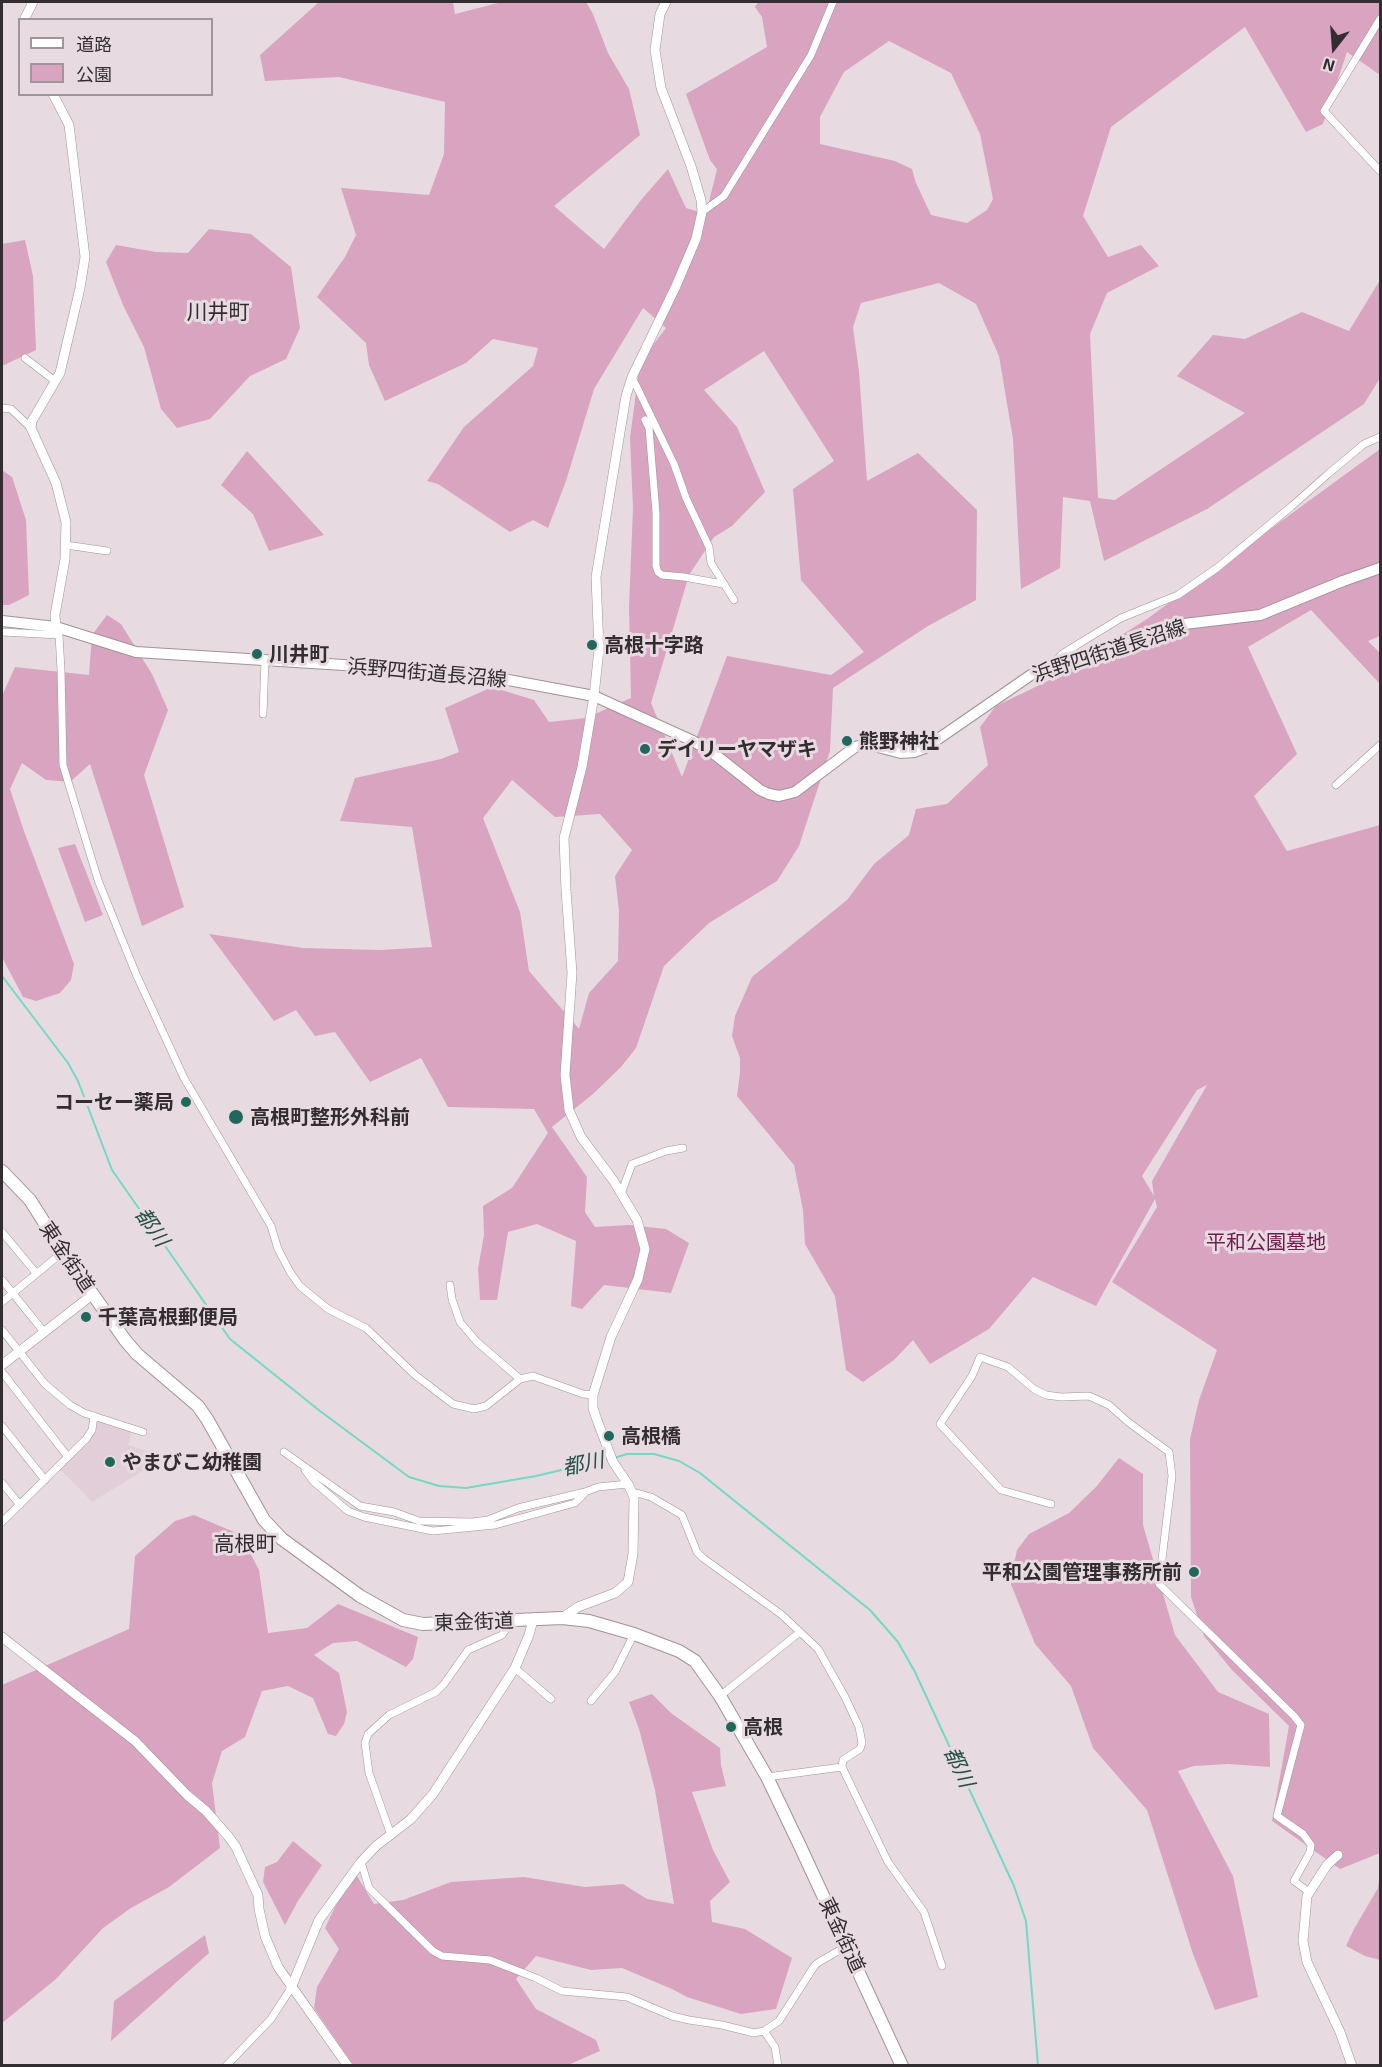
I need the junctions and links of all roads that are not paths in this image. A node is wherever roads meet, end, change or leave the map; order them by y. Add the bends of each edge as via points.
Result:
1 (33, 2) edge
2 (666, 2) edge
3 (833, 2) edge
4 (25, 18) edge
5 (1380, 19) edge
6 (54, 96) edge
7 (1380, 171) edge
8 (702, 212) junction
9 (25, 358) dead end
10 (632, 377) junction
11 (55, 381) junction
12 (2, 408) edge
13 (645, 420) dead end
14 (31, 428) junction
15 (1380, 437) edge
16 (66, 545) junction
17 (107, 551) dead end
18 (1380, 568) edge
19 (723, 584) junction
20 (734, 600) dead end
21 (2, 621) edge
22 (57, 631) junction
23 (2, 633) edge
24 (265, 660) junction
25 (1053, 664) junction
26 (594, 696) junction
27 (263, 714) dead end
28 (1380, 745) edge
29 (1336, 785) dead end
30 (683, 1148) dead end
31 (2, 1171) edge
32 (621, 1194) junction
33 (2, 1232) edge
34 (63, 1252) junction
35 (36, 1273) junction
36 (2, 1280) edge
37 (450, 1285) dead end
38 (12, 1293) junction
39 (93, 1295) junction
40 (2, 1302) edge
41 (2, 1330) edge
42 (44, 1332) junction
43 (20, 1351) junction
44 (2, 1365) edge
45 (2, 1372) edge
46 (520, 1379) junction
47 (593, 1395) junction
48 (94, 1416) junction
49 (2, 1426) edge
50 (143, 1432) dead end
51 (284, 1452) dead end
52 (68, 1457) junction
53 (45, 1480) junction
54 (2, 1483) edge
55 (630, 1488) junction
56 (1051, 1504) dead end
57 (20, 1505) junction
58 (2, 1522) edge
59 (562, 1618) junction
60 (532, 1620) junction
61 (506, 1621) junction
62 (800, 1632) junction
63 (634, 1634) junction
64 (2, 1637) edge
65 (515, 1668) junction
66 (720, 1696) junction
67 (551, 1699) dead end
68 (591, 1701) dead end
69 (842, 1767) junction
70 (767, 1777) junction
71 (391, 1835) junction
72 (1338, 1855) dead end
73 (361, 1862) junction
74 (1309, 1892) junction
75 (847, 1946) junction
76 (942, 1966) dead end
77 (291, 1988) junction
78 (764, 2031) junction
79 (226, 2066) edge
80 (348, 2066) edge
81 (778, 2066) edge
82 (902, 2066) edge
83 (1352, 2066) edge

1 - 4 street
2 - 8 street via 660,14 655,50 661,88 691,166
3 - 8 street via 811,55 724,196
5 - 7 street via 1324,111
6 - 11 street via 72,141 85,257 65,353
8 - 10 street via 696,239
9 - 11 street
10 - 19 street via 674,464 709,547 711,563
10 - 26 street via 596,577 599,649
11 - 14 street
12 - 14 street via 11,408
13 - 19 street via 649,428 658,572
14 - 16 street via 64,508
15 - 25 street via 1365,444 1217,568 1178,595 1121,618 1062,654
16 - 17 street
16 - 22 street via 55,615
18 - 25 main road, 浜野四街道長沼線 via 1260,615 1184,624 1097,657
19 - 20 street
21 - 22 main road, 浜野四街道長沼線
22 - 23 street
22 - 24 main road, 浜野四街道長沼線 via 136,652
22 - 46 street via 63,765 112,920 184,1078 271,1226 290,1272 328,1310 366,1328 415,1375 453,1404 474,1409 486,1406
24 - 26 main road, 浜野四街道長沼線 via 471,673
24 - 27 street
25 - 26 main road, 浜野四街道長沼線 via 1031,674 925,748 902,753 866,744 855,747 795,792 779,796 760,790 693,741
26 - 32 street via 564,838 572,973 565,1075 569,1110 581,1137
28 - 29 street
30 - 32 street via 632,1164
31 - 34 highway, 東金街道 via 30,1200
32 - 47 street via 637,1220 645,1249 638,1279 611,1337
33 - 35 street
34 - 35 street
34 - 39 highway, 東金街道
35 - 38 street
36 - 38 street
37 - 46 street via 460,1322
38 - 40 street
38 - 42 street
39 - 42 street
39 - 61 highway, 東金街道 via 137,1354 202,1412 264,1520 282,1539 360,1596 403,1620 423,1624
41 - 43 street
42 - 43 street
43 - 44 street
43 - 48 street via 55,1394
45 - 52 street
46 - 47 street via 533,1376
47 - 55 street via 593,1408 613,1462
48 - 50 street
48 - 52 street via 92,1430
49 - 53 street
51 - 55 street via 348,1511 433,1531 495,1525 575,1503 585,1492 598,1487
52 - 53 street
53 - 57 street
54 - 57 street
55 - 59 street via 635,1504 628,1582 615,1593 578,1607
55 - 62 street via 682,1515 703,1558 782,1614
56 - 74 street via 1001,1490 940,1424 981,1357 1008,1367 1046,1395 1089,1396 1109,1405 1169,1452 1172,1476 1159,1584 1301,1725 1277,1816 1303,1834 1311,1845 1294,1881
57 - 58 street
59 - 60 highway, 東金街道
59 - 63 highway, 東金街道 via 597,1622
60 - 61 highway, 東金街道
60 - 65 street
61 - 71 street via 502,1635 468,1650 436,1692 389,1715 368,1734 365,1743 369,1773
62 - 66 street
62 - 69 street via 818,1649 859,1727 860,1749 843,1760
63 - 66 highway, 東金街道 via 695,1661
63 - 68 street via 615,1672
64 - 77 street via 135,1740 228,1836 258,1895 264,1936
65 - 67 street
65 - 71 street via 433,1794
66 - 70 highway, 東金街道
69 - 70 street
69 - 76 street via 888,1862 924,1912
70 - 75 highway, 東金街道
71 - 73 street
72 - 74 street
73 - 77 street via 319,1920
73 - 78 street via 369,1888 442,1956 490,1960 570,1993 621,1996 689,2020 754,2033
74 - 83 street via 1303,1941 1307,1962
75 - 78 street via 819,1962 779,2021
75 - 82 highway, 東金街道
77 - 79 street via 272,2019
77 - 80 street
78 - 81 street via 775,2047

